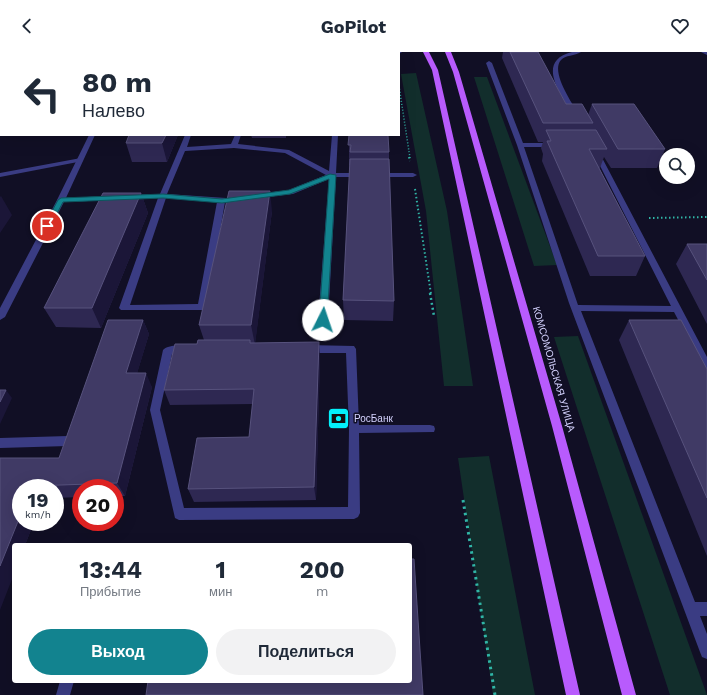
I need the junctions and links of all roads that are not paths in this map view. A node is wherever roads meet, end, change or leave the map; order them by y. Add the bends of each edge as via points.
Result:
1 (426, 52) edge
2 (448, 52) edge
3 (578, 52) edge
4 (489, 63) dead end
5 (578, 119) edge
6 (92, 136) edge
7 (188, 136) edge
8 (238, 136) edge
9 (334, 136) edge
10 (520, 145) junction
11 (563, 145) edge
12 (593, 145) edge
13 (234, 146) junction
14 (182, 148) junction
15 (80, 160) junction
16 (0, 175) edge
17 (332, 175) junction
18 (412, 175) road end
19 (163, 196) junction
20 (252, 197) edge
21 (237, 199) edge
22 (61, 200) junction
23 (222, 201) junction
24 (575, 308) junction
25 (678, 309) junction
26 (0, 317) edge
27 (323, 320) dead end
28 (295, 349) edge
29 (200, 350) edge
30 (707, 366) edge
31 (354, 429) junction
32 (430, 430) dead end
33 (68, 441) edge
34 (0, 443) edge
35 (690, 609) junction
36 (707, 609) edge
37 (707, 652) edge
38 (66, 683) edge
39 (63, 695) edge
40 (573, 695) edge
41 (629, 695) edge

1 - 40 main road via 435,70
2 - 41 main road, КОМСОМОЛЬСКАЯ УЛИЦА via 456,72 555,419
3 - 5 street via 561,58 555,66 557,80
4 - 10 street
6 - 15 street
7 - 14 street
8 - 13 street
9 - 17 street
10 - 11 street
10 - 24 street
12 - 25 street
13 - 14 street
13 - 17 street via 287,151
14 - 19 street
15 - 16 street
15 - 22 street
17 - 18 street
17 - 20 street via 290,192
17 - 27 street
19 - 22 street
19 - 23 street
19 - 23 street via 124,308 202,307
21 - 23 street
22 - 26 street
24 - 25 street
24 - 35 street
25 - 30 street
28 - 31 street via 351,349
29 - 31 street via 168,350 155,410 179,514 354,513
31 - 32 street
33 - 34 street
35 - 36 street
35 - 37 street
38 - 39 street

